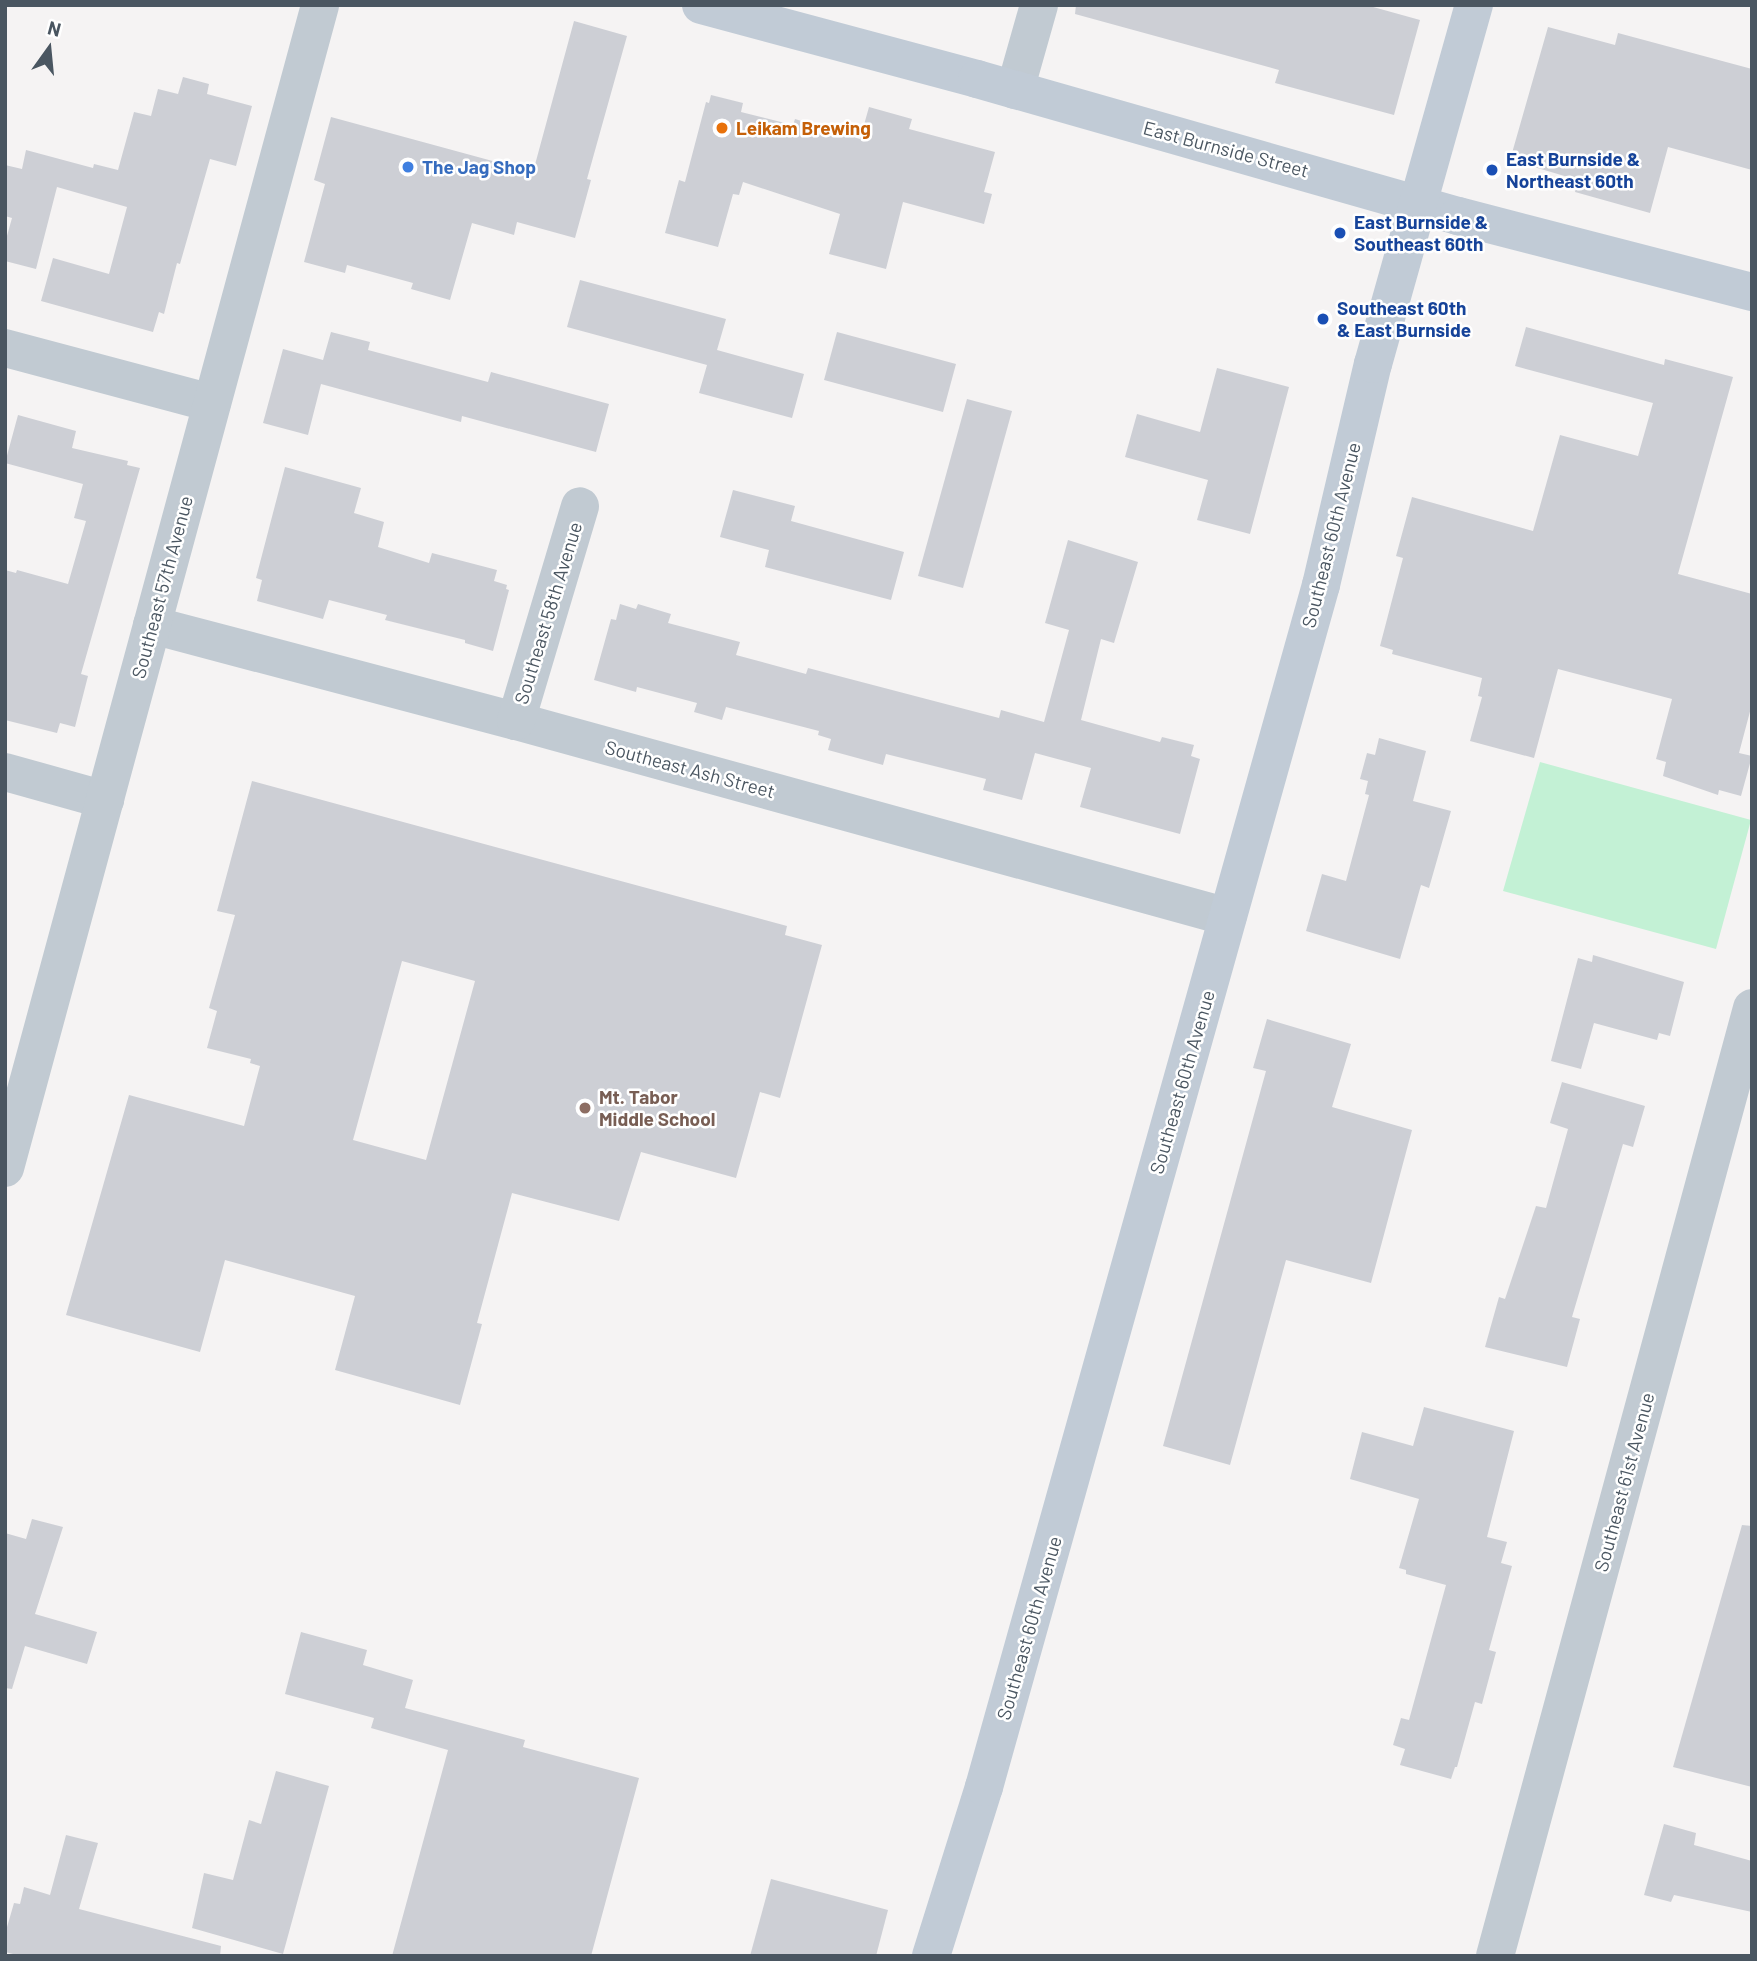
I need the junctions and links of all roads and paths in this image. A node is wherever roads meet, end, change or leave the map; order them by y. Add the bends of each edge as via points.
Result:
1 (320, 5) edge
2 (701, 5) edge
3 (1040, 5) edge
4 (1474, 5) edge
5 (1015, 90) junction
6 (1417, 204) junction
7 (1752, 292) edge
8 (5, 348) edge
9 (212, 403) junction
10 (580, 506) dead end
11 (152, 625) junction
12 (516, 721) junction
13 (5, 772) edge
14 (105, 800) junction
15 (1228, 917) junction
16 (1752, 1008) edge
17 (5, 1168) edge
18 (931, 1956) edge
19 (1495, 1956) edge

1 - 9 street, Southeast 57th Avenue
2 - 5 main road, East Burnside Street
3 - 5 street
4 - 6 main road, Southeast 60th Avenue
5 - 6 main road, East Burnside Street
6 - 7 main road, East Burnside Street
6 - 15 main road, Southeast 60th Avenue via 1373,364 1321,585
8 - 9 street
9 - 11 street, Southeast 57th Avenue
10 - 12 street, Southeast 58th Avenue
11 - 12 street, Southeast Ash Street
11 - 14 street, Southeast 57th Avenue
12 - 15 street, Southeast Ash Street
13 - 14 street
14 - 17 street, Southeast 57th Avenue
15 - 18 main road, Southeast 60th Avenue via 988,1774
16 - 19 street, Southeast 61st Avenue

